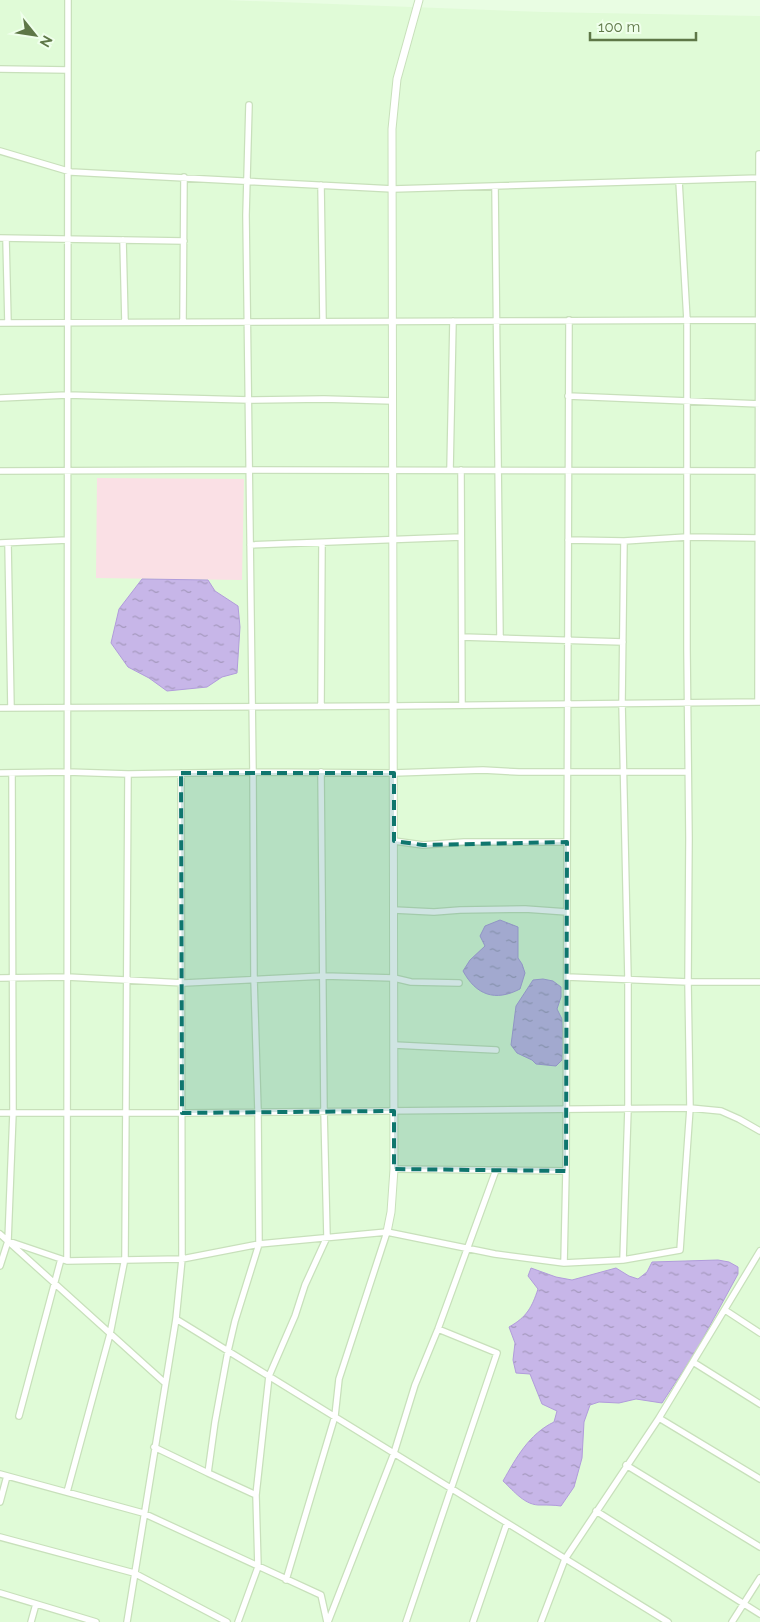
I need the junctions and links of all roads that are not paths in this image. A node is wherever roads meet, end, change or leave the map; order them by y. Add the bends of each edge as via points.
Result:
1 (68, 0) edge
2 (419, 0) edge
3 (0, 69) edge
4 (68, 70) junction
5 (249, 105) dead end
6 (0, 151) edge
7 (759, 154) dead end
8 (68, 171) junction
9 (184, 177) junction
10 (759, 178) edge
11 (247, 181) junction
12 (679, 181) junction
13 (321, 185) junction
14 (495, 186) junction
15 (393, 189) junction
16 (3, 238) edge
17 (68, 239) junction
18 (123, 240) junction
19 (184, 241) junction
20 (569, 320) junction
21 (687, 320) junction
22 (759, 320) edge
23 (323, 321) junction
24 (393, 321) junction
25 (453, 321) junction
26 (497, 321) junction
27 (67, 322) junction
28 (126, 322) junction
29 (183, 322) junction
30 (248, 322) junction
31 (0, 323) edge
32 (8, 323) junction
33 (67, 395) junction
34 (568, 396) junction
35 (0, 398) edge
36 (249, 400) junction
37 (393, 400) junction
38 (687, 402) junction
39 (759, 404) edge
40 (250, 470) junction
41 (393, 470) junction
42 (450, 470) junction
43 (461, 470) junction
44 (498, 470) junction
45 (568, 470) junction
46 (0, 471) edge
47 (67, 471) junction
48 (686, 471) junction
49 (759, 471) edge
50 (687, 537) junction
51 (461, 538) junction
52 (759, 538) edge
53 (67, 540) junction
54 (393, 540) junction
55 (568, 540) junction
56 (624, 541) junction
57 (322, 542) junction
58 (0, 543) edge
59 (8, 543) junction
60 (250, 545) junction
61 (462, 637) junction
62 (500, 638) junction
63 (568, 640) junction
64 (622, 642) junction
65 (759, 702) edge
66 (622, 703) junction
67 (688, 703) junction
68 (568, 704) junction
69 (462, 705) junction
70 (321, 706) junction
71 (394, 706) junction
72 (67, 707) junction
73 (252, 707) junction
74 (0, 708) edge
75 (11, 708) junction
76 (67, 772) junction
77 (253, 772) junction
78 (321, 772) junction
79 (567, 772) junction
80 (624, 772) junction
81 (688, 772) junction
82 (0, 773) edge
83 (12, 773) junction
84 (181, 773) junction
85 (394, 773) junction
86 (128, 774) junction
87 (394, 841) junction
88 (567, 842) junction
89 (394, 910) junction
90 (567, 912) junction
91 (324, 976) junction
92 (67, 977) junction
93 (567, 977) junction
94 (0, 978) edge
95 (12, 978) junction
96 (394, 978) junction
97 (254, 979) junction
98 (126, 980) junction
99 (628, 980) junction
100 (688, 982) junction
101 (760, 982) edge
102 (182, 983) junction
103 (459, 983) dead end
104 (394, 1045) junction
105 (496, 1050) dead end
106 (690, 1108) junction
107 (628, 1109) junction
108 (566, 1110) junction
109 (258, 1111) junction
110 (324, 1111) junction
111 (394, 1111) junction
112 (127, 1112) junction
113 (0, 1113) edge
114 (13, 1113) junction
115 (67, 1113) junction
116 (182, 1113) junction
117 (760, 1131) edge
118 (394, 1169) junction
119 (496, 1170) junction
120 (566, 1171) junction
121 (387, 1232) junction
122 (0, 1234) edge
123 (327, 1237) junction
124 (8, 1241) junction
125 (259, 1244) junction
126 (467, 1248) junction
127 (760, 1251) edge
128 (125, 1258) junction
129 (182, 1259) junction
130 (64, 1260) junction
131 (623, 1260) junction
132 (757, 1262) edge
133 (564, 1263) junction
134 (0, 1266) edge
135 (54, 1283) junction
136 (725, 1310) junction
137 (176, 1319) junction
138 (438, 1329) junction
139 (760, 1333) edge
140 (110, 1334) junction
141 (228, 1350) junction
142 (693, 1362) junction
143 (270, 1376) junction
144 (165, 1383) junction
145 (760, 1404) edge
146 (19, 1416) dead end
147 (335, 1416) junction
148 (659, 1418) junction
149 (154, 1447) junction
150 (394, 1453) junction
151 (626, 1465) junction
152 (208, 1473) junction
153 (0, 1474) edge
154 (7, 1476) junction
155 (760, 1479) edge
156 (450, 1488) junction
157 (67, 1492) junction
158 (256, 1495) junction
159 (0, 1502) edge
160 (596, 1511) junction
161 (143, 1513) junction
162 (507, 1523) junction
163 (0, 1537) edge
164 (760, 1547) edge
165 (565, 1559) junction
166 (258, 1567) junction
167 (134, 1573) junction
168 (760, 1578) edge
169 (286, 1580) junction
170 (0, 1594) edge
171 (36, 1604) junction
172 (744, 1604) junction
173 (760, 1614) edge
174 (541, 1620) edge
175 (664, 1621) edge
176 (31, 1622) edge
177 (96, 1622) edge
178 (127, 1622) edge
179 (228, 1622) edge
180 (238, 1622) edge
181 (328, 1622) edge
182 (406, 1622) edge
183 (473, 1622) edge
184 (550, 1622) edge
185 (732, 1622) edge

1 - 4 street
2 - 15 street via 397,79 392,129
3 - 4 street
4 - 8 street
5 - 11 street
6 - 8 street
7 - 10 street
8 - 9 street
8 - 17 street
9 - 11 street
9 - 19 street
10 - 12 street
10 - 22 street
11 - 13 street
11 - 30 street
12 - 14 street
12 - 21 street
13 - 15 street
13 - 23 street
14 - 15 street
14 - 26 street
15 - 24 street
16 - 17 street
16 - 32 street
17 - 18 street
17 - 27 street
18 - 19 street
18 - 28 street
19 - 29 street
20 - 21 street
20 - 26 street
20 - 34 street
21 - 22 street
21 - 38 street
22 - 39 street
23 - 24 street
23 - 30 street
24 - 25 street
24 - 37 street
25 - 26 street
25 - 42 street
26 - 44 street
27 - 28 street
27 - 32 street
27 - 33 street
28 - 29 street
29 - 30 street
30 - 36 street
31 - 32 street
33 - 35 street
33 - 36 street
33 - 47 street
34 - 38 street
34 - 45 street
36 - 37 street
36 - 40 street
37 - 41 street
38 - 39 street
38 - 48 street
39 - 49 street
40 - 41 street
40 - 47 street
40 - 60 street
41 - 42 street
41 - 54 street
42 - 43 street
43 - 44 street
43 - 51 street
44 - 45 street
44 - 62 street
45 - 48 street
45 - 55 street
46 - 47 street
47 - 53 street
48 - 49 street
48 - 50 street
49 - 52 street
50 - 52 street
50 - 56 street
50 - 67 street
51 - 54 street
51 - 61 street
52 - 65 street
53 - 59 street
53 - 72 street
54 - 57 street
54 - 71 street
55 - 56 street
55 - 63 street
56 - 64 street
57 - 60 street
57 - 70 street
58 - 59 street
59 - 75 street
60 - 73 street
61 - 62 street
61 - 69 street
62 - 63 street
63 - 64 street
63 - 68 street
64 - 66 street
65 - 67 street
66 - 67 street
66 - 68 street
66 - 80 street
67 - 81 street
68 - 69 street
68 - 79 street
69 - 71 street
70 - 71 street
70 - 73 street
71 - 85 street
72 - 73 street
72 - 75 street
72 - 76 street
73 - 77 street
74 - 75 street
76 - 83 street
76 - 86 street
76 - 92 street
77 - 78 street
77 - 84 street
77 - 97 street
78 - 85 street
78 - 91 street
79 - 80 street
79 - 85 street
79 - 88 street
80 - 81 street
80 - 99 street
81 - 100 street
82 - 83 street
83 - 95 street
84 - 86 street
84 - 102 street
85 - 87 street
86 - 98 street
87 - 88 street via 423,844
87 - 89 street
88 - 90 street
89 - 90 street via 525,909
89 - 96 street
90 - 93 street
91 - 96 street
91 - 97 street
91 - 110 street
92 - 95 street
92 - 98 street
92 - 115 street
93 - 99 street
93 - 108 street
94 - 95 street
95 - 114 street
96 - 103 street via 411,982
96 - 104 street
97 - 102 street
97 - 109 street
98 - 102 street
98 - 112 street
99 - 100 street
99 - 107 street
100 - 101 street
100 - 106 street
102 - 116 street
104 - 105 street
104 - 111 street
106 - 107 street
106 - 117 street via 721,1111
106 - 131 street via 680,1250
107 - 108 street
107 - 131 street
108 - 111 street
108 - 120 street
109 - 110 street
109 - 116 street
109 - 125 street
110 - 111 street
110 - 123 street
111 - 118 street
112 - 115 street
112 - 116 street
112 - 128 street
113 - 114 street
114 - 115 street
114 - 124 street
115 - 130 street
116 - 129 street
118 - 119 street
118 - 121 street
119 - 120 street
119 - 126 street
120 - 133 street
121 - 123 street
121 - 126 street
121 - 147 street via 339,1379
122 - 124 street
123 - 125 street
123 - 143 street
124 - 130 street
124 - 134 street
124 - 135 street
125 - 129 street
125 - 141 street
126 - 133 street
126 - 138 street
127 - 132 street
128 - 129 street
128 - 130 street
128 - 140 street
129 - 137 street
130 - 135 street
131 - 133 street
132 - 136 street
135 - 140 street
135 - 146 street
136 - 139 street
136 - 142 street
137 - 141 street
137 - 144 street
138 - 150 street via 415,1385
138 - 156 street via 497,1353
140 - 144 street
140 - 157 street
141 - 143 street
141 - 152 street
142 - 145 street
142 - 148 street
143 - 147 street
143 - 158 street
144 - 149 street
147 - 150 street
147 - 169 street
148 - 151 street
148 - 155 street
149 - 152 street
149 - 161 street
150 - 156 street
150 - 181 street
151 - 160 street
151 - 164 street
152 - 158 street
153 - 154 street
154 - 157 street
154 - 159 street
156 - 162 street
156 - 182 street
157 - 161 street
158 - 166 street
160 - 165 street
160 - 172 street
161 - 166 street
161 - 167 street
162 - 165 street
162 - 183 street
163 - 167 street
165 - 174 street
165 - 175 street
166 - 169 street
166 - 180 street
167 - 178 street
167 - 179 street
168 - 172 street
169 - 181 street via 321,1595
170 - 171 street
171 - 176 street
171 - 177 street
172 - 173 street
172 - 185 street
174 - 184 street

